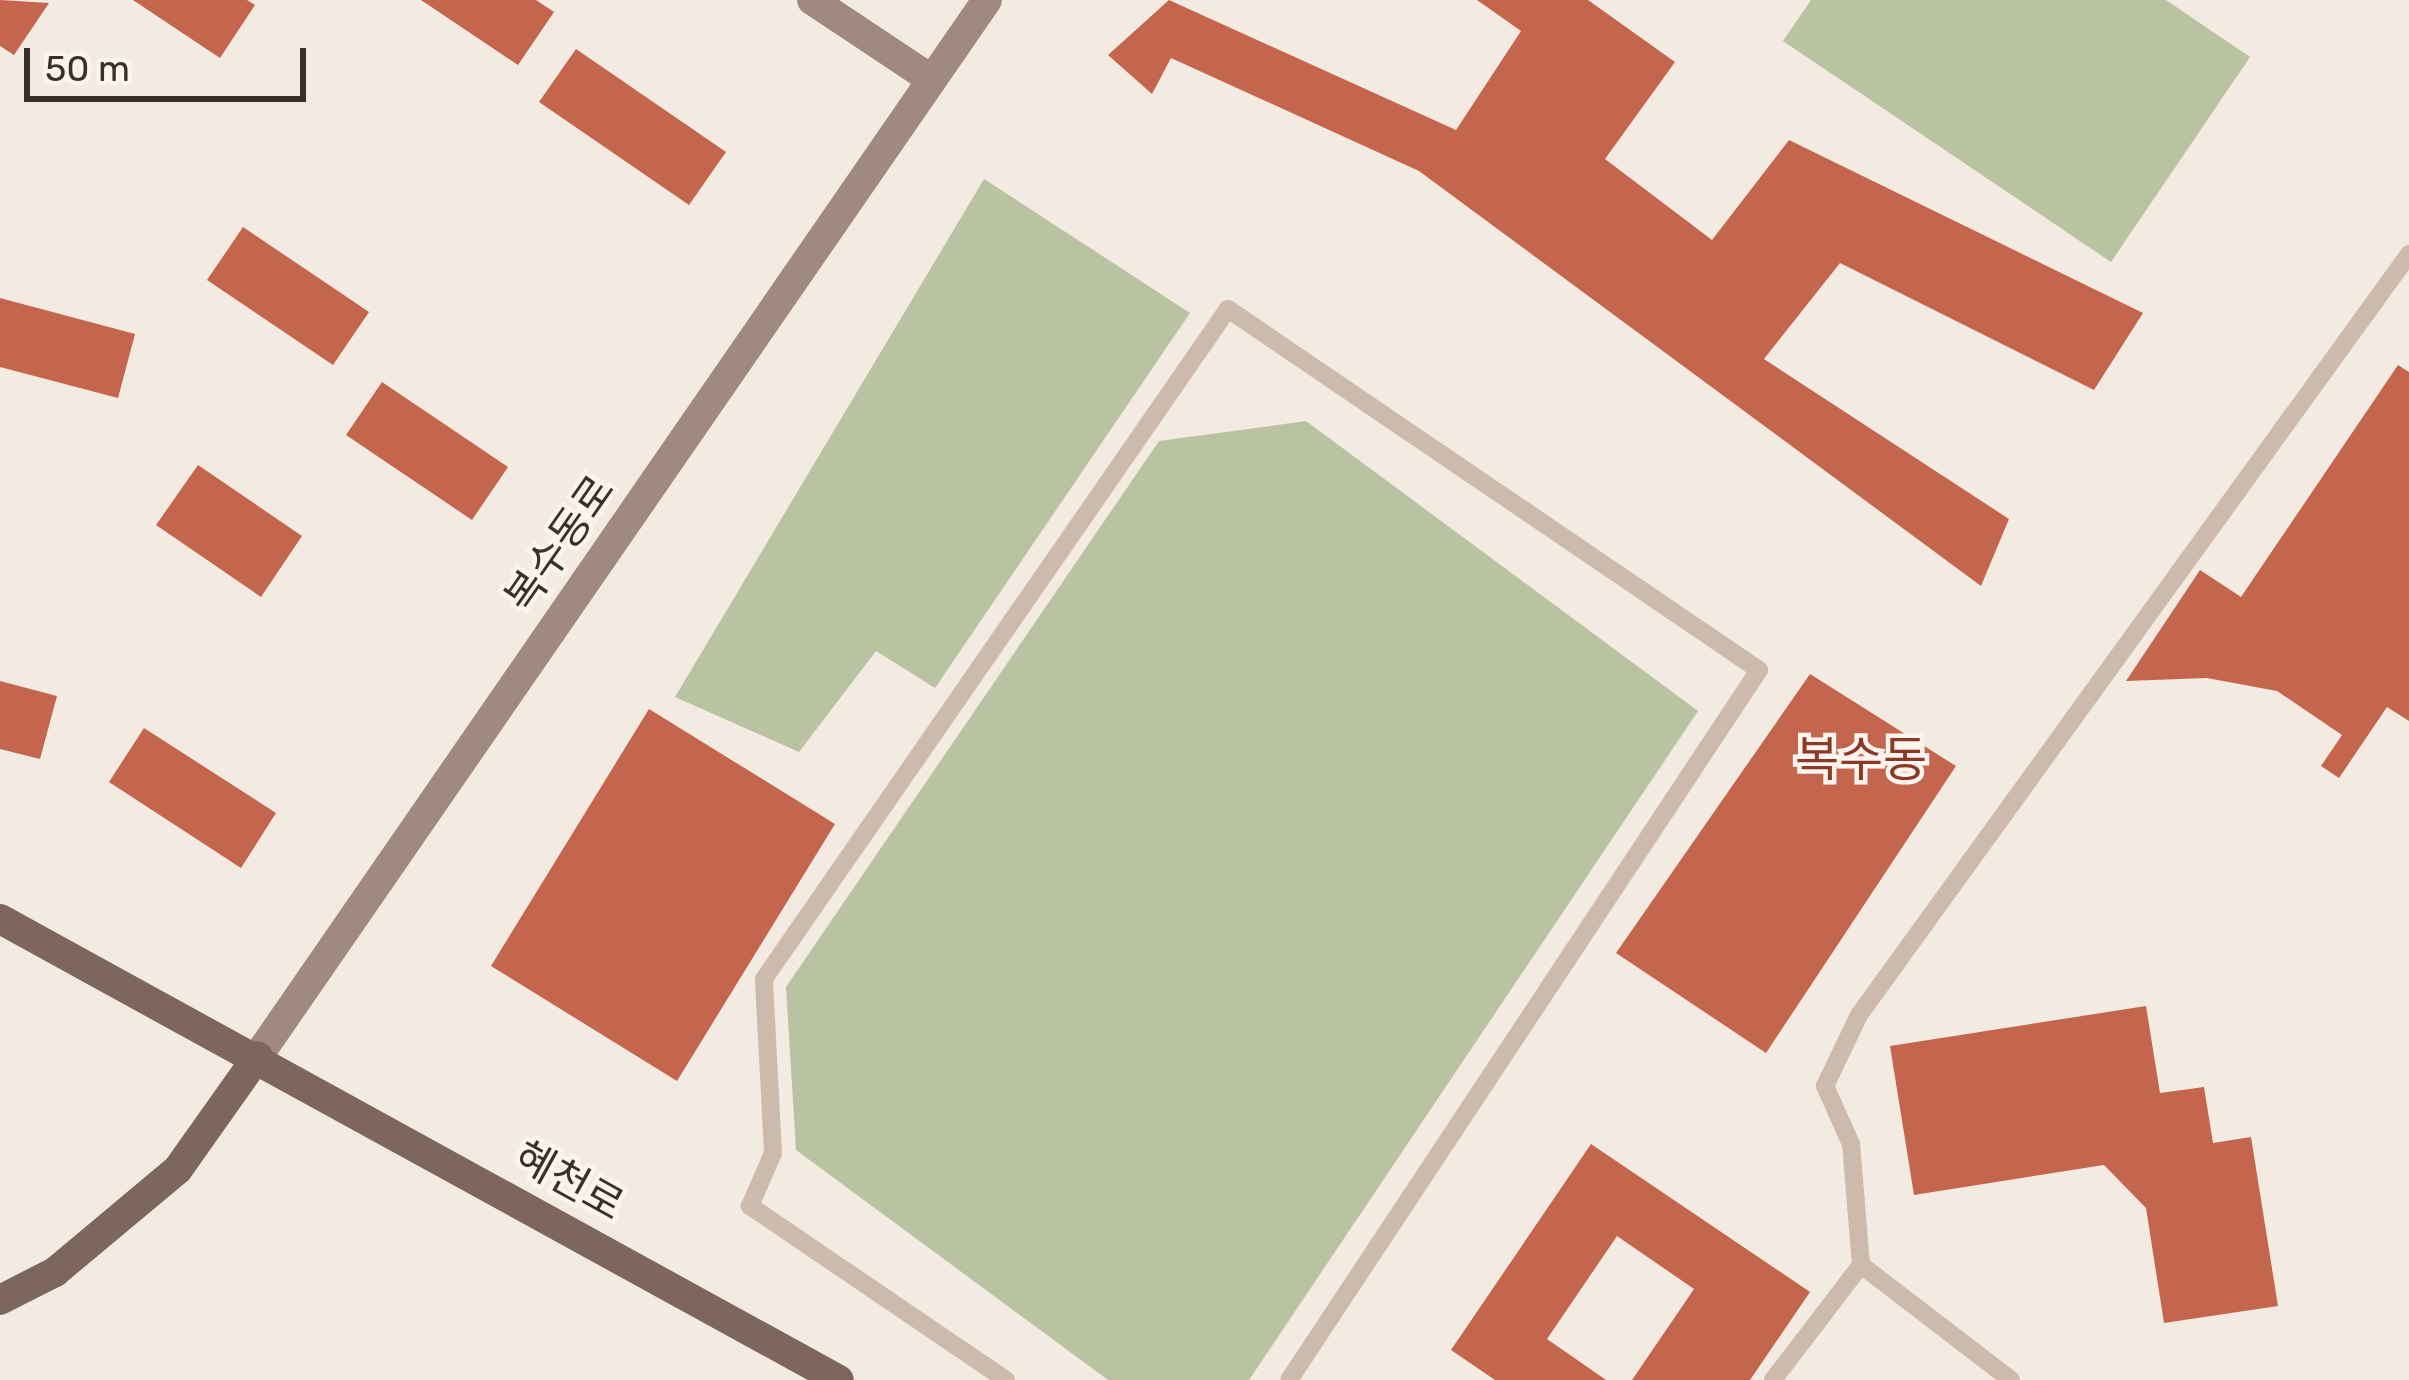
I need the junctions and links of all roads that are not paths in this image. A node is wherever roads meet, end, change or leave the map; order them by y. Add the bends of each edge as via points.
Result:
1 (812, 0) edge
2 (987, 0) edge
3 (931, 79) junction
4 (2409, 254) edge
5 (0, 919) edge
6 (258, 1056) junction
7 (1861, 1265) junction
8 (0, 1300) edge
9 (838, 1380) edge
10 (1006, 1380) edge
11 (1289, 1380) edge
12 (1773, 1380) edge
13 (2011, 1380) edge

1 - 3 main road
2 - 3 main road, 복수동로
3 - 6 main road, 복수동로
4 - 7 lane via 1859,1015 1825,1085 1851,1144
5 - 6 main road, 혜천로
6 - 8 main road via 178,1169 55,1272
6 - 9 main road, 혜천로
7 - 12 lane
7 - 13 lane
10 - 11 lane via 750,1207 773,1153 764,980 1228,309 1759,670

